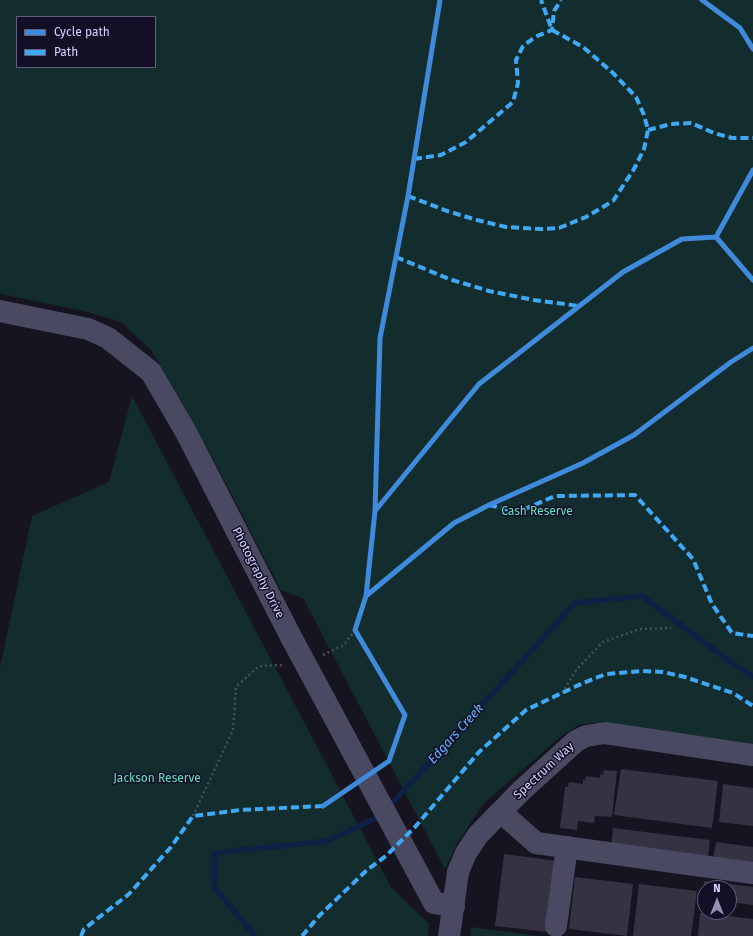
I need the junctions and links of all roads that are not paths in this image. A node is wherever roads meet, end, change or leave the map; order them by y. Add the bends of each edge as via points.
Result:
1 (0, 311) edge
2 (753, 755) edge
3 (501, 812) junction
4 (567, 847) junction
5 (753, 873) edge
6 (454, 906) junction
7 (556, 926) dead end
8 (449, 936) edge

1 - 6 street, Photography Drive via 88,329 108,338 151,372 187,434 291,637 434,903
2 - 3 street, Spectrum Way via 605,733 586,736 576,741
3 - 4 street via 536,843
3 - 6 street, Spectrum Way via 478,834 466,853 458,872
4 - 5 street
4 - 7 street
6 - 8 street, Spectrum Way

